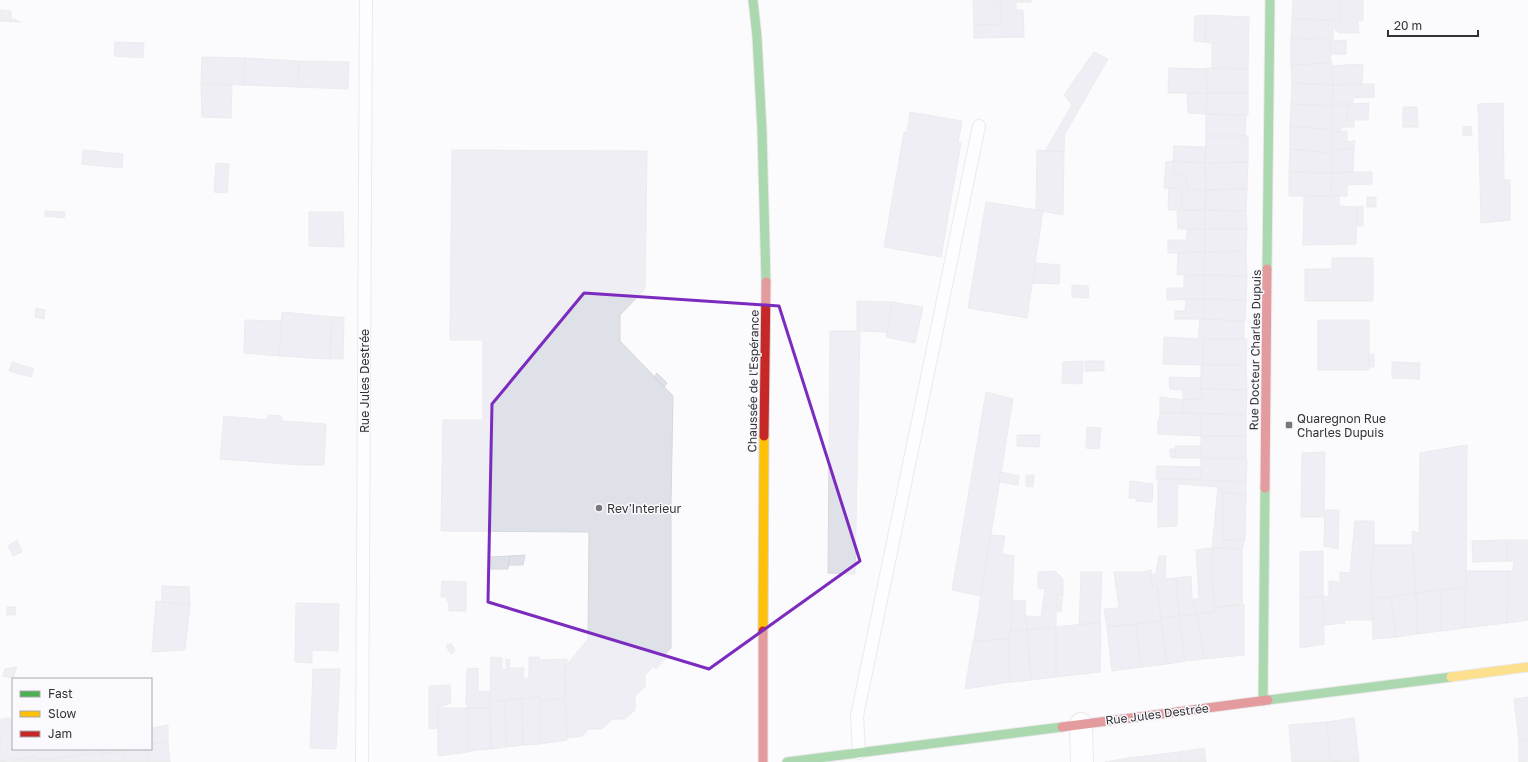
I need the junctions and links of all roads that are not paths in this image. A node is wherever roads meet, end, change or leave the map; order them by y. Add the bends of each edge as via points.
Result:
1 (366, 0) edge
2 (753, 0) edge
3 (1270, 0) edge
4 (979, 126) dead end
5 (1528, 667) edge
6 (1263, 700) junction
7 (1081, 724) junction
8 (859, 753) junction
9 (362, 762) edge
10 (763, 762) edge
11 (787, 762) edge
12 (1082, 762) edge

1 - 9 lane, Rue Jules Destrée
2 - 10 main road, Chaussée de l'Espérance via 762,131 766,269
3 - 6 main road, Rue Docteur Charles Dupuis
4 - 8 lane via 857,716
5 - 6 main road, Rue Jules Destrée
6 - 7 main road, Rue Jules Destrée
7 - 8 main road, Rue Jules Destrée
7 - 12 street
8 - 11 main road, Rue Jules Destrée

